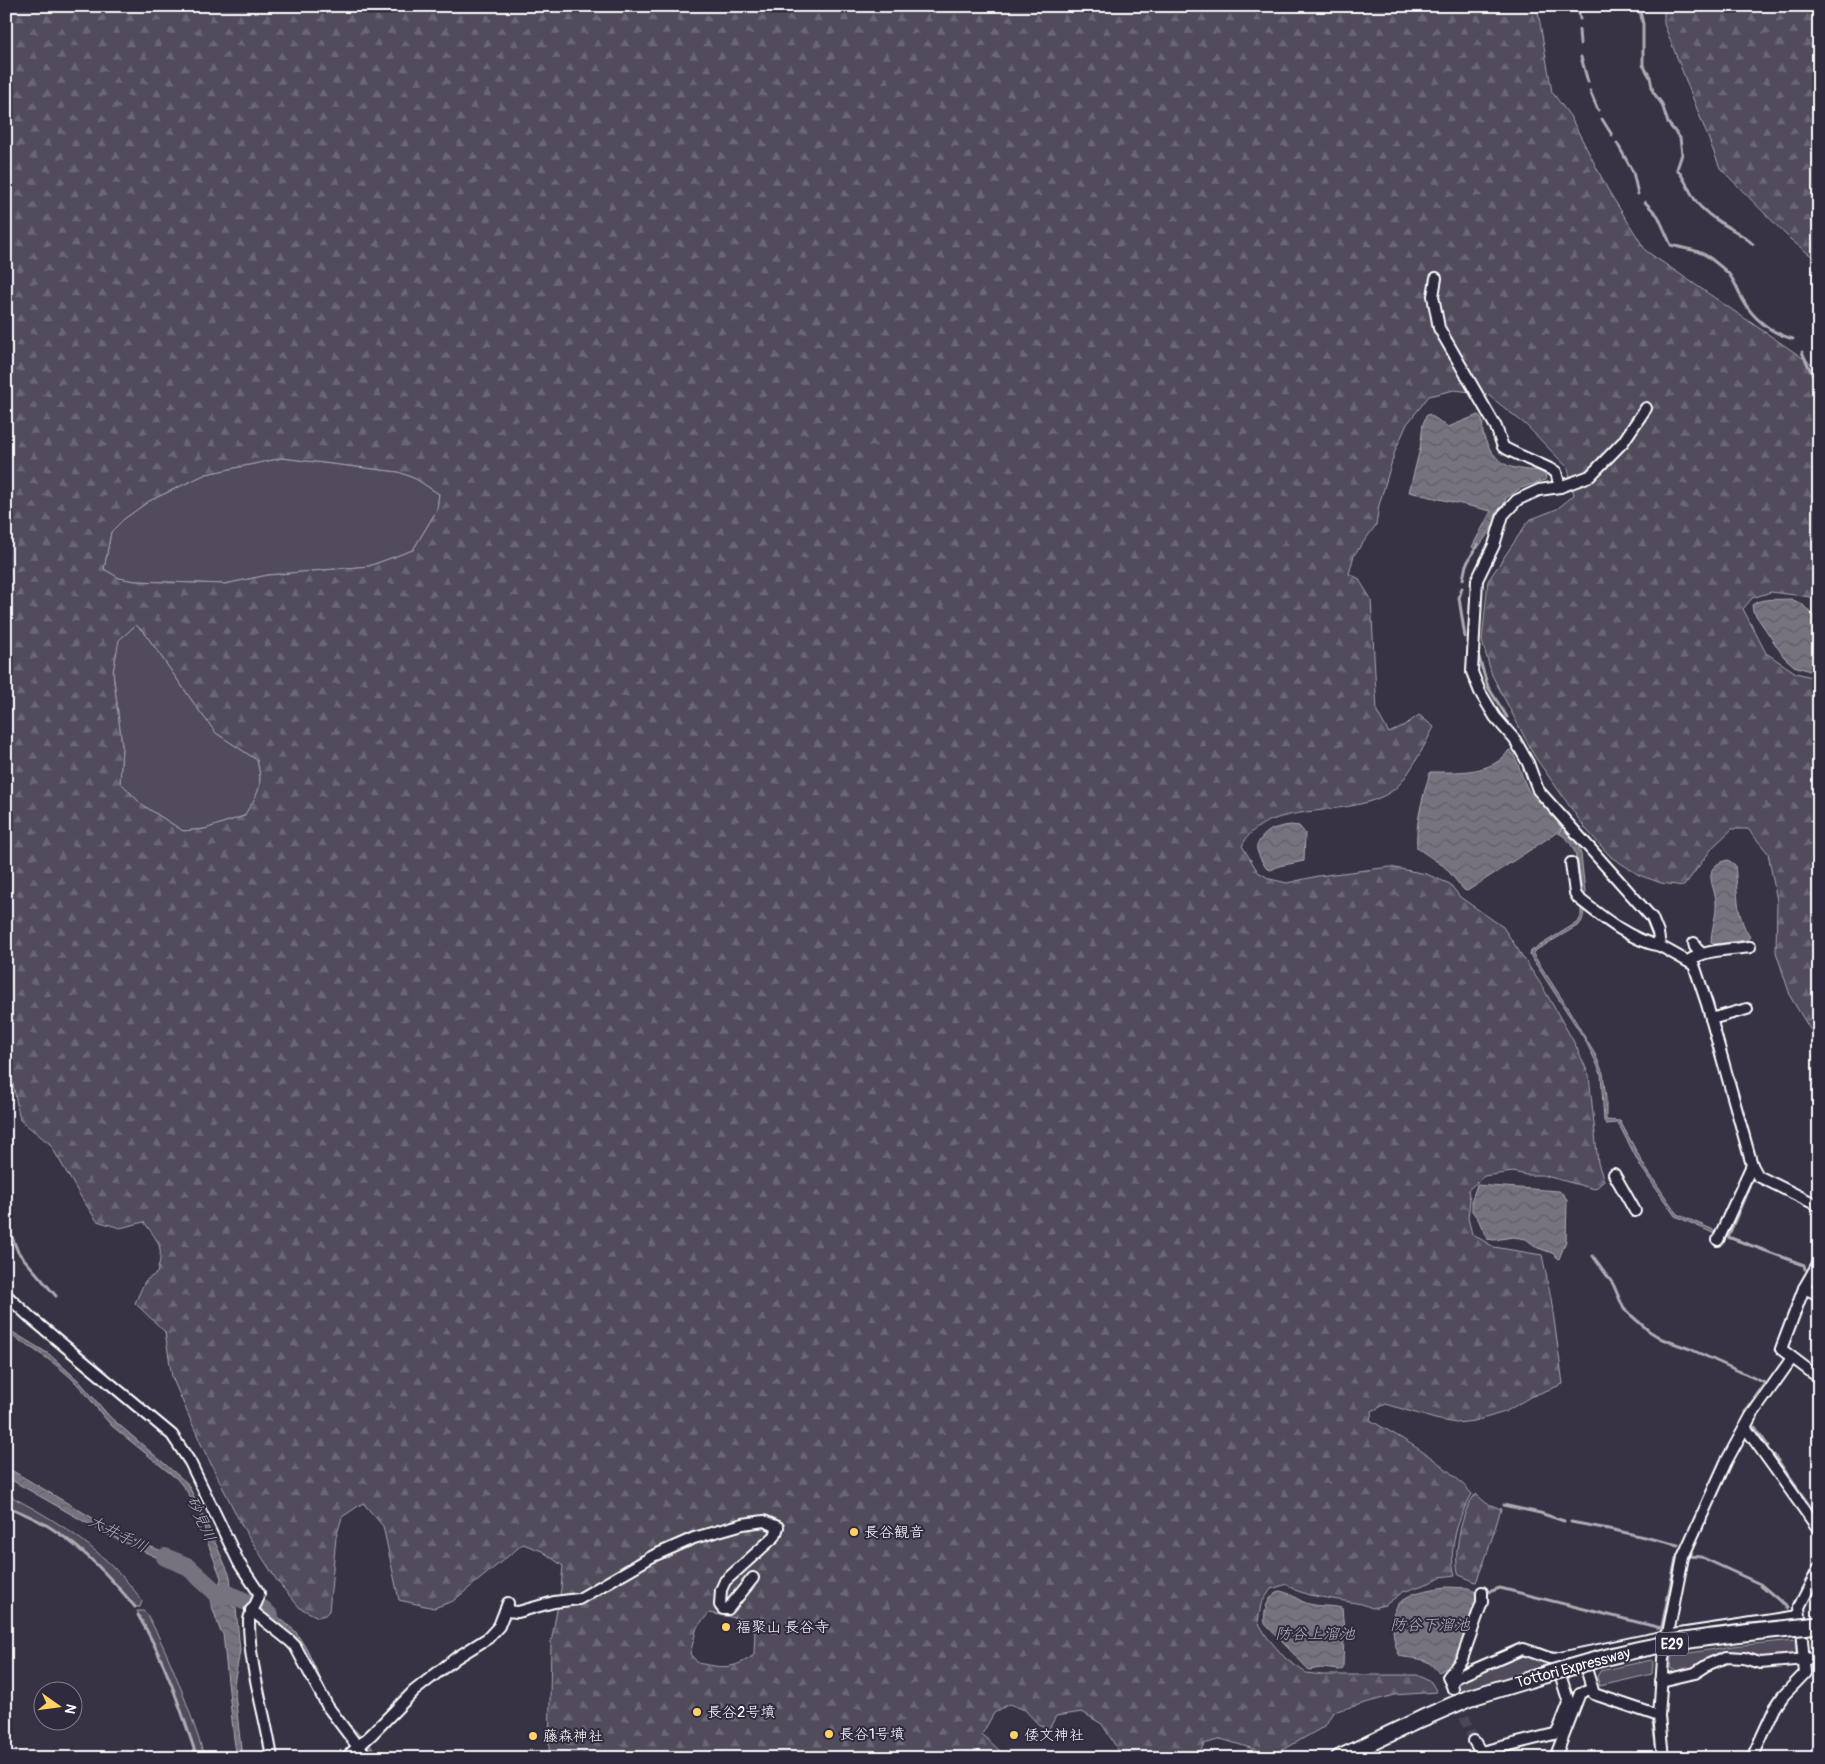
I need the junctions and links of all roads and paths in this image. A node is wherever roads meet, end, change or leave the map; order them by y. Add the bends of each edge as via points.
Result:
1 (1436, 278) dead end
2 (1646, 408) dead end
3 (1560, 487) junction
4 (1571, 863) dead end
5 (1694, 943) dead end
6 (1660, 946) junction
7 (1750, 947) dead end
8 (1702, 954) junction
9 (1688, 961) junction
10 (1747, 1009) dead end
11 (1711, 1019) junction
12 (1752, 1165) junction
13 (1614, 1174) dead end
14 (1819, 1206) edge
15 (1635, 1211) dead end
16 (1718, 1240) dead end
17 (1819, 1262) edge
18 (1804, 1288) junction
19 (6, 1295) edge
20 (1819, 1295) edge
21 (1792, 1358) junction
22 (1819, 1378) edge
23 (1745, 1426) junction
24 (1819, 1530) edge
25 (1819, 1568) edge
26 (753, 1578) dead end
27 (1482, 1592) dead end
28 (252, 1609) junction
29 (1798, 1616) junction
30 (1819, 1626) edge
31 (1819, 1632) edge
32 (1666, 1636) junction
33 (1581, 1653) junction
34 (1819, 1658) edge
35 (1555, 1659) junction
36 (1804, 1660) junction
37 (1661, 1681) junction
38 (1529, 1683) junction
39 (1592, 1688) junction
40 (1658, 1716) junction
41 (1474, 1740) tunnel mouth
42 (362, 1744) junction
43 (1483, 1755) edge
44 (272, 1758) edge
45 (346, 1758) edge
46 (369, 1758) edge
47 (1339, 1758) edge
48 (1357, 1758) edge
49 (1555, 1758) edge
50 (1663, 1758) edge
51 (1752, 1758) edge

1 - 3 street via 1433,296 1439,328 1496,427 1504,448 1556,472
2 - 3 street via 1623,442 1590,476
3 - 6 street via 1539,490 1517,500 1503,515 1494,545 1477,580 1472,672 1495,717 1515,740 1528,763 1538,790 1652,918
4 - 6 street via 1578,898 1646,943
5 - 8 street
6 - 9 street
7 - 8 street
8 - 9 street
9 - 11 street via 1694,965
10 - 11 street
11 - 12 street
12 - 14 street via 1758,1176
12 - 16 street
13 - 15 street
17 - 18 street
18 - 20 street
18 - 21 street via 1781,1349
19 - 28 street via 172,1435 190,1462 235,1555 258,1591 259,1599
21 - 22 street
21 - 23 street
23 - 24 street
23 - 32 street via 1683,1557
25 - 29 street via 1799,1606
26 - 42 street via 728,1609 723,1609 720,1605 721,1590 725,1581 774,1536 778,1527 764,1521 694,1538 653,1556 579,1598 518,1612 507,1607 499,1626 488,1638 414,1691
27 - 35 street via 1482,1602 1462,1659 1448,1677 1452,1686 1457,1677 1522,1650
28 - 42 street via 295,1646 328,1707
28 - 44 street via 249,1627 254,1667
29 - 32 street
29 - 36 street
30 - 38 highway, Tottori Expressway / E29, bridge via 1737,1634 1629,1652
31 - 38 highway, Tottori Expressway / E29 via 1754,1637 1676,1649
32 - 33 street
32 - 37 street
33 - 35 street
33 - 39 street
34 - 36 street
35 - 43 street via 1569,1703 1558,1731
36 - 37 street via 1760,1663 1726,1657 1696,1673
36 - 51 street via 1805,1673 1775,1708
37 - 40 street
38 - 47 highway, Tottori Expressway / E29 via 1469,1698
38 - 48 highway, Tottori Expressway / E29 via 1472,1704
39 - 40 street via 1594,1694
39 - 49 street via 1580,1693
40 - 50 street
41 - 43 street
42 - 45 street
42 - 46 street

